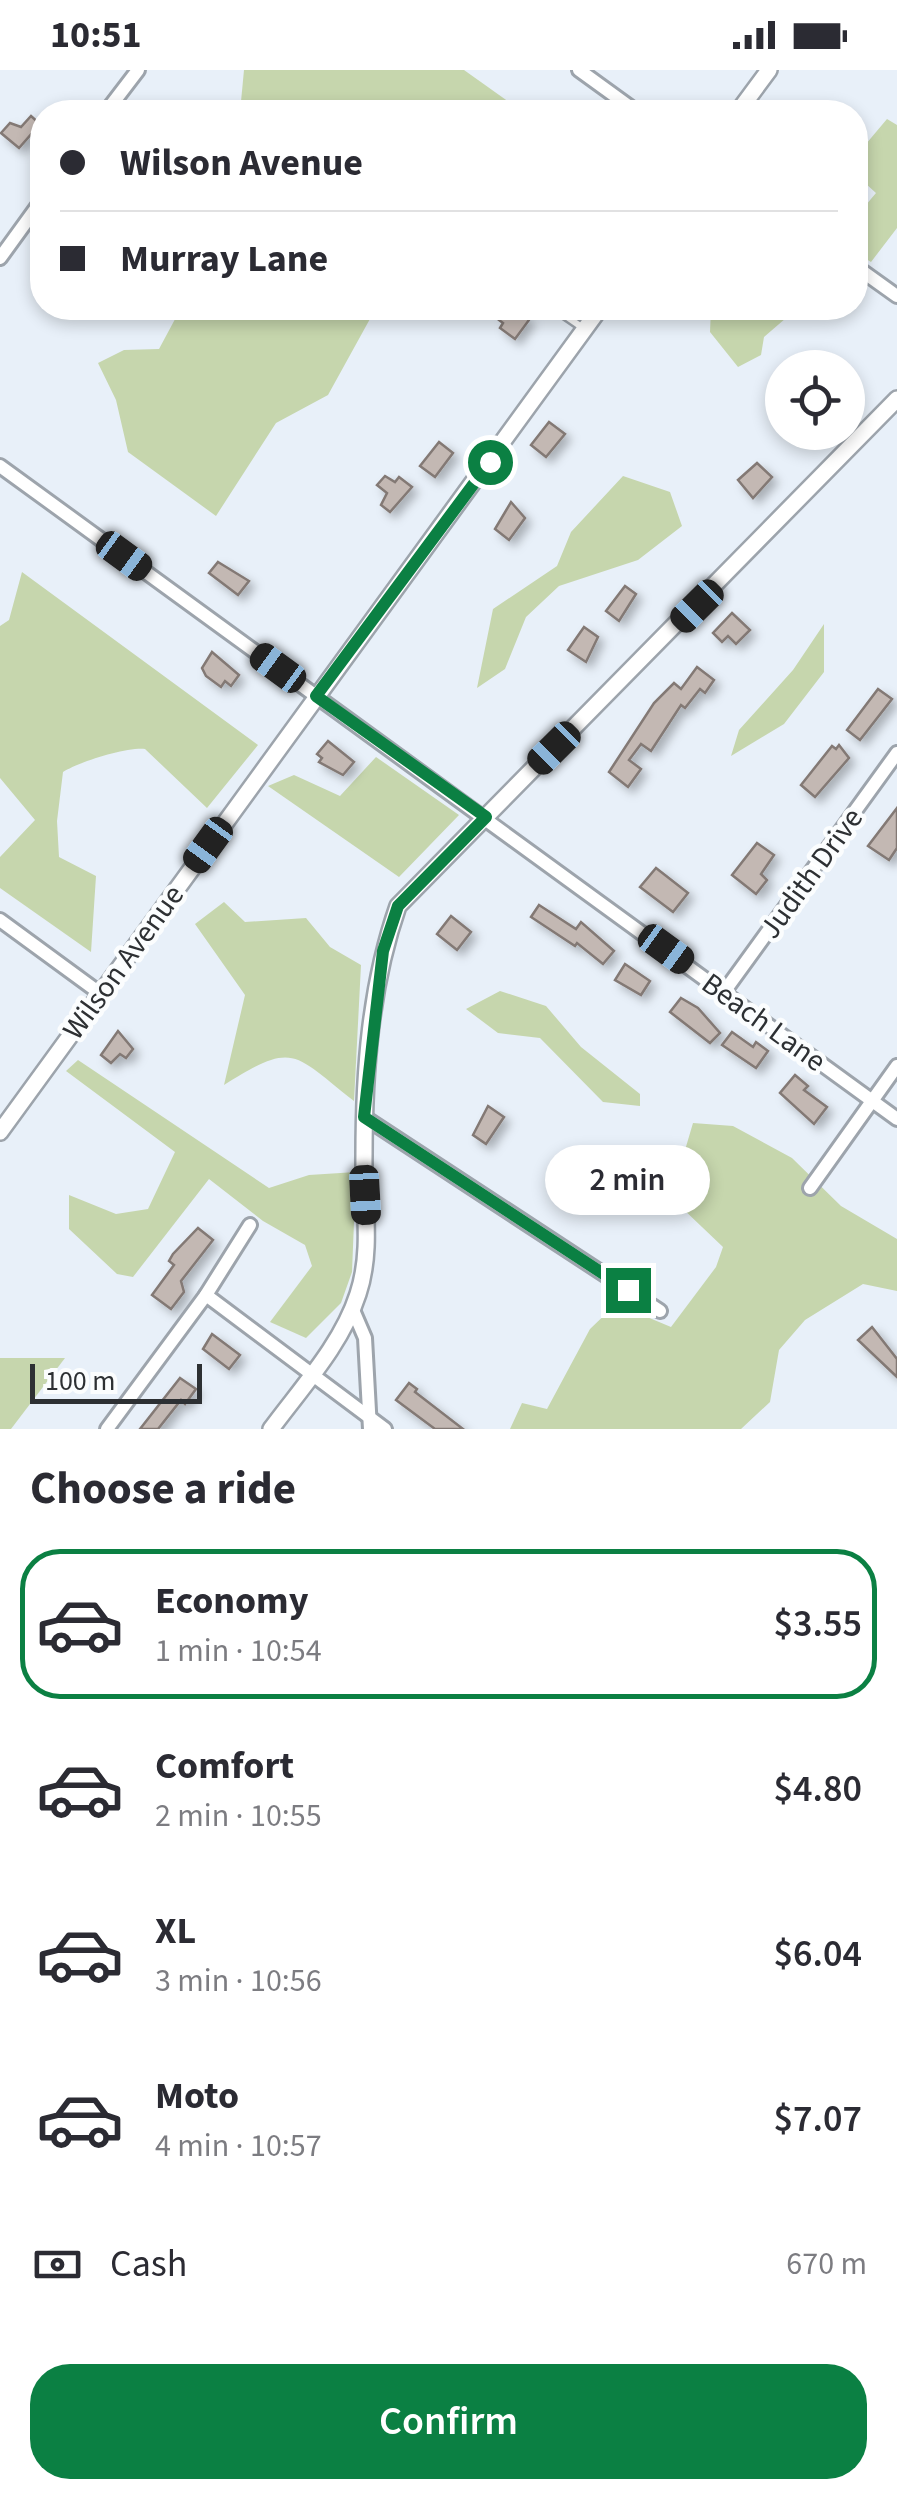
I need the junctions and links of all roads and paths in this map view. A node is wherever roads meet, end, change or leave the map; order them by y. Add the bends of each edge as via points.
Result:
1 (138, 70) edge
2 (579, 70) edge
3 (769, 70) edge
4 (115, 100) edge
5 (620, 100) edge
6 (747, 100) edge
7 (30, 217) edge
8 (0, 258) edge
9 (868, 275) edge
10 (897, 296) edge
11 (571, 320) edge
12 (591, 320) edge
13 (584, 329) junction
14 (897, 399) edge
15 (0, 466) edge
16 (316, 696) junction
17 (897, 754) edge
18 (486, 817) junction
19 (0, 920) edge
20 (724, 992) junction
21 (100, 994) junction
22 (897, 1066) edge
23 (871, 1100) junction
24 (364, 1117) junction
25 (897, 1120) edge
26 (0, 1132) edge
27 (810, 1188) dead end
28 (250, 1225) dead end
29 (206, 1295) junction
30 (353, 1310) junction
31 (660, 1311) dead end
32 (312, 1374) junction
33 (370, 1424) edge
34 (107, 1429) edge
35 (271, 1429) edge
36 (386, 1429) edge

1 - 4 street
2 - 5 street
3 - 6 street
7 - 8 street
9 - 10 street
11 - 13 lane
12 - 13 street, Wilson Avenue
13 - 16 street, Wilson Avenue
14 - 18 street
15 - 16 street, Beach Lane
16 - 18 street, Beach Lane
16 - 21 street, Wilson Avenue
17 - 20 street, Judith Drive
18 - 20 street, Beach Lane
18 - 24 street via 398,906 383,951
19 - 21 street
20 - 23 street, Beach Lane
21 - 26 street, Wilson Avenue
22 - 23 street
23 - 25 street, Beach Lane
23 - 27 street
24 - 30 street via 367,1228
24 - 31 street
28 - 29 street
29 - 32 street
29 - 34 street
30 - 32 street
30 - 33 street via 365,1338
32 - 33 street
32 - 35 street
33 - 36 street

